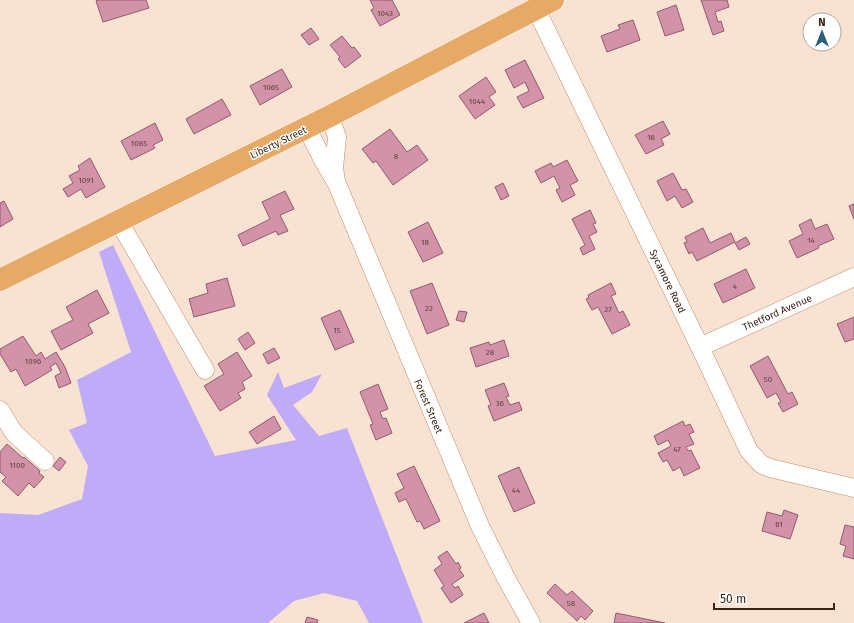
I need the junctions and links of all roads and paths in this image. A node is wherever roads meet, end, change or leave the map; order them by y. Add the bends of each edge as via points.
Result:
1 (544, 5) edge
2 (330, 116) junction
3 (307, 128) junction
4 (336, 184) junction
5 (118, 220) junction
6 (854, 277) edge
7 (0, 280) edge
8 (700, 347) junction
9 (205, 370) dead end
10 (0, 410) edge
11 (45, 461) dead end
12 (854, 488) edge
13 (531, 623) edge

1 - 2 main road, Liberty Street
1 - 8 street, Sycamore Road
2 - 3 main road, Liberty Street
2 - 4 street, Forest Street via 337,137 334,168
3 - 4 street, Forest Street
3 - 5 main road, Liberty Street
4 - 13 street, Forest Street via 476,520
5 - 7 main road, Liberty Street
5 - 9 street
6 - 8 street, Thetford Avenue
8 - 12 street, Sycamore Road via 749,451 757,461 770,468
10 - 11 street via 14,433

